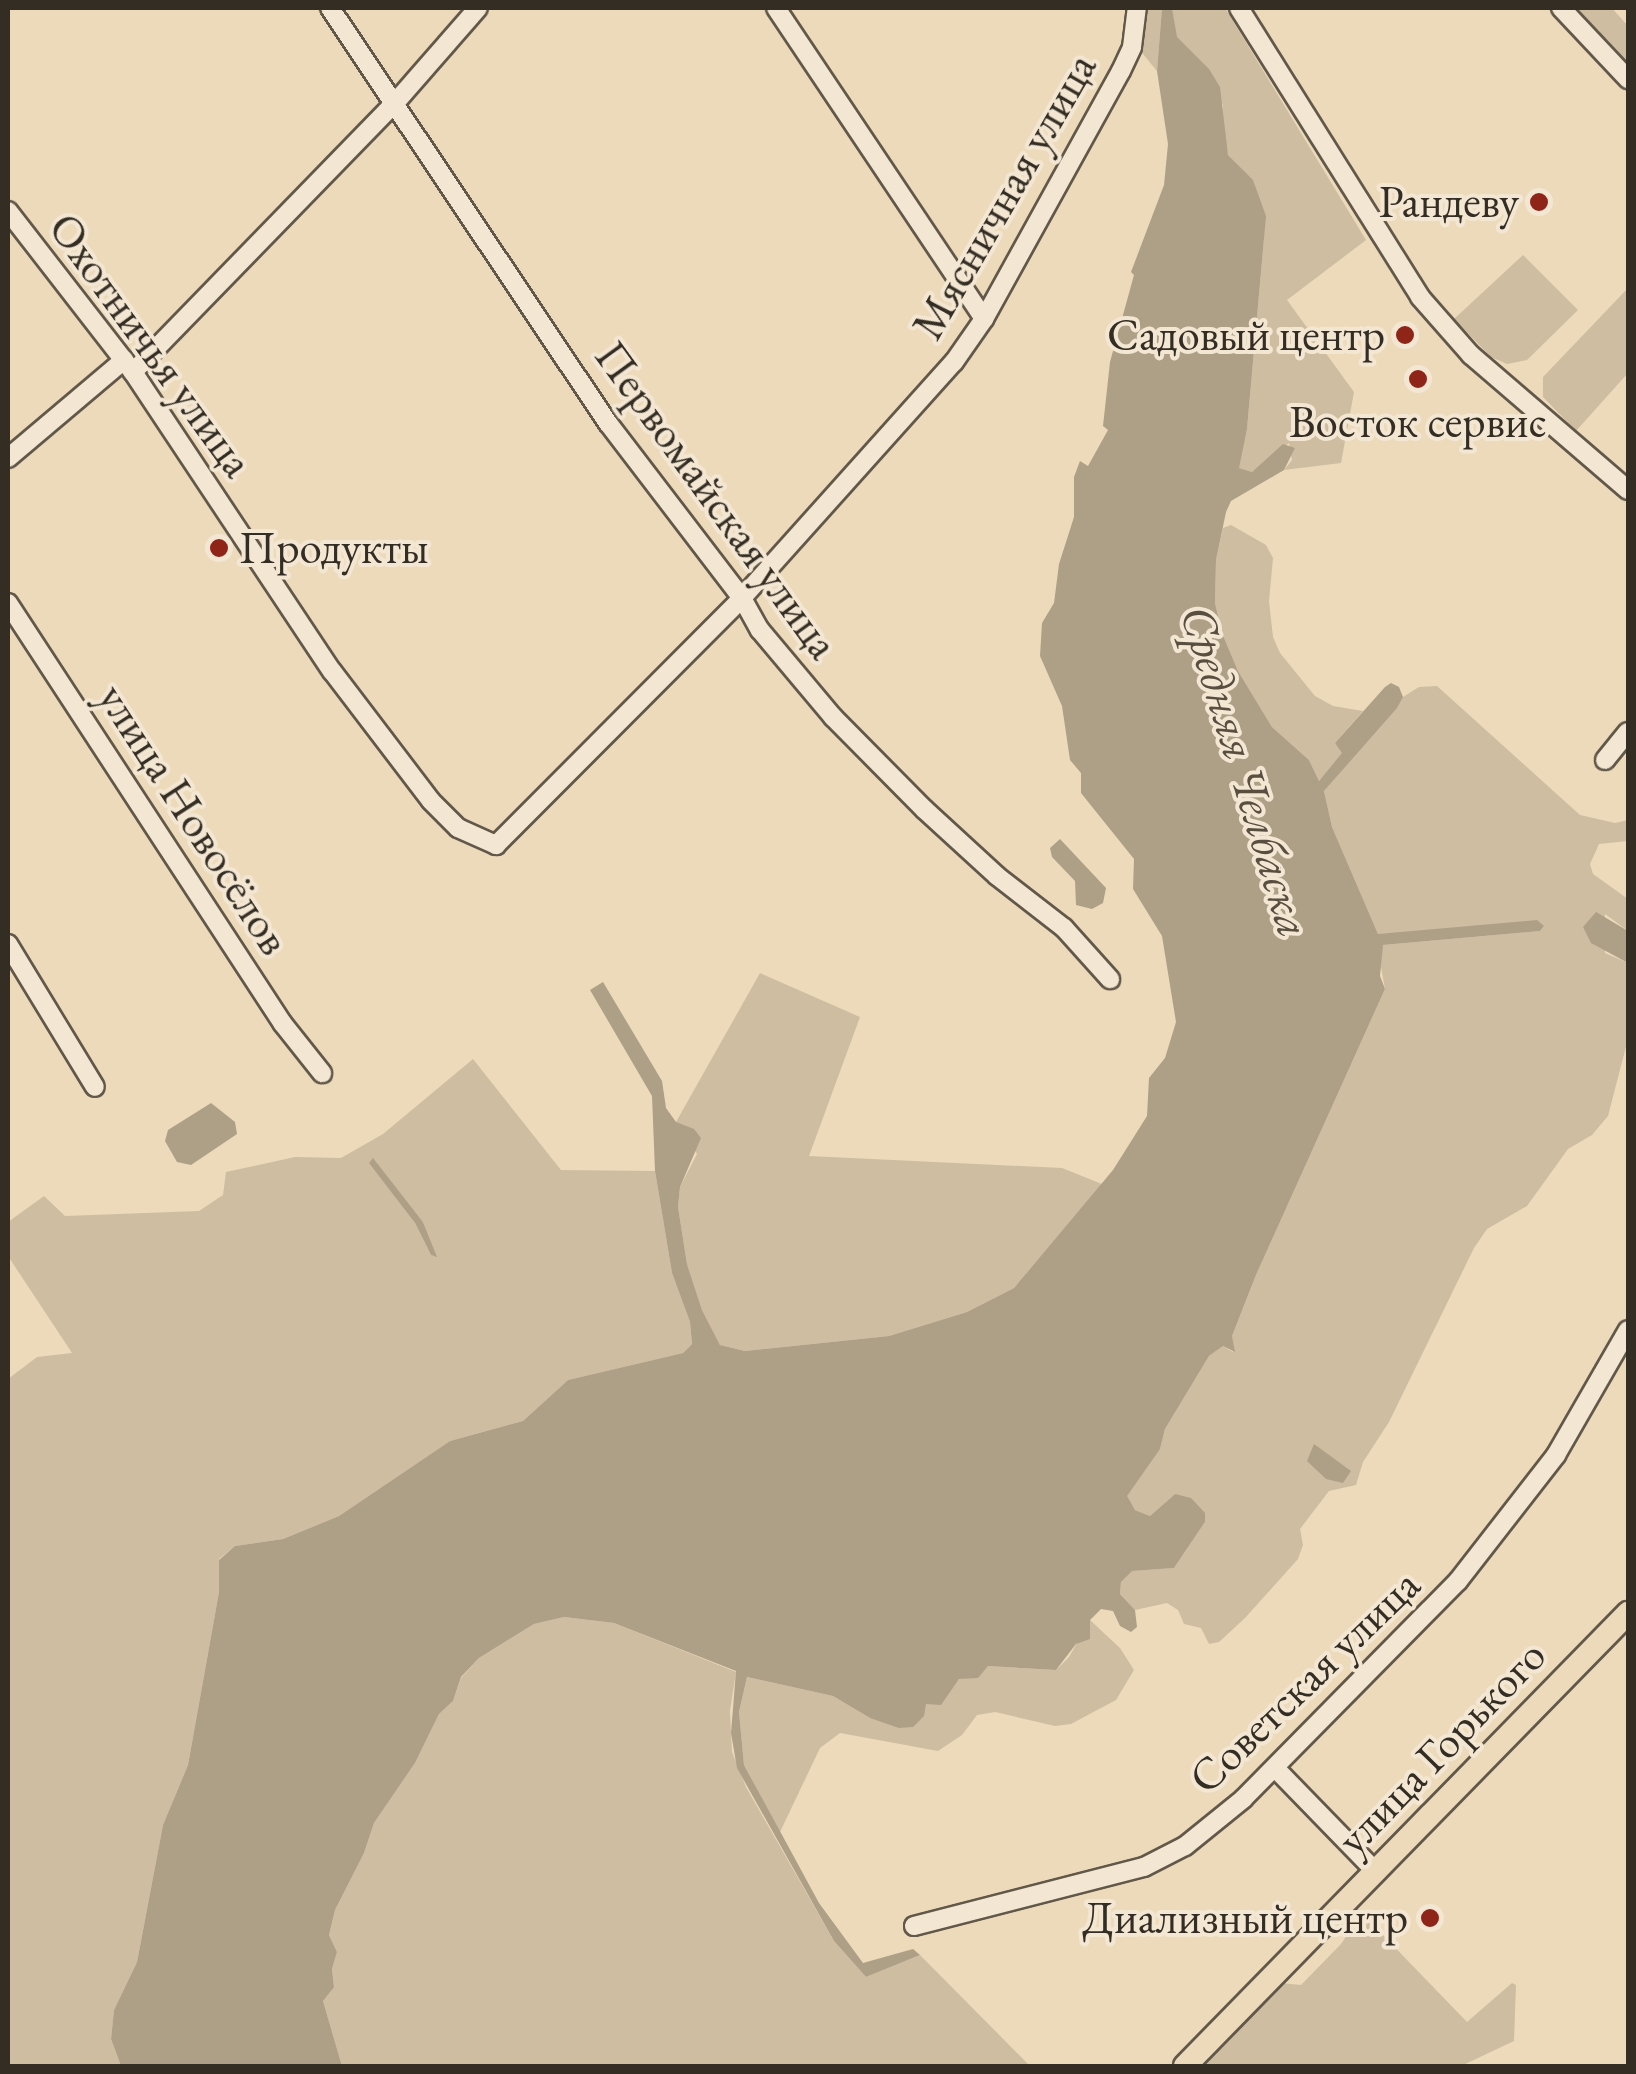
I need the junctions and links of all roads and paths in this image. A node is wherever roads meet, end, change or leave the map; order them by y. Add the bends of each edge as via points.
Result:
1 (330, 8) edge
2 (478, 8) edge
3 (776, 8) edge
4 (1136, 8) edge
5 (1239, 8) edge
6 (1560, 8) edge
7 (1628, 79) edge
8 (395, 103) junction
9 (8, 211) edge
10 (984, 319) junction
11 (128, 366) junction
12 (8, 458) edge
13 (1628, 490) edge
14 (742, 598) junction
15 (8, 603) edge
16 (1628, 732) edge
17 (1604, 760) dead end
18 (496, 844) joint
19 (8, 944) edge
20 (1110, 980) dead end
21 (322, 1072) dead end
22 (95, 1087) dead end
23 (1628, 1330) edge
24 (1628, 1613) edge
25 (1276, 1769) junction
26 (1376, 1872) junction
27 (914, 1926) dead end
28 (1185, 2066) edge

1 - 8 street, Первомайская улица
2 - 8 street
3 - 10 street
4 - 10 street, Мясничная улица via 1132,47 1121,71
5 - 13 street via 1420,297 1471,355
6 - 7 street
8 - 11 street
8 - 14 street, Первомайская улица via 608,423
9 - 11 street, Охотничья улица
10 - 14 street, Мясничная улица via 954,362
11 - 12 street
11 - 18 street, Охотничья улица via 332,671 431,802 458,828
14 - 18 street, Мясничная улица
14 - 20 street, Первомайская улица via 760,630 833,716 997,876 1064,928
15 - 21 street, улица Новосёлов via 283,1024
16 - 17 street
19 - 22 street
23 - 25 street, Советская улица via 1556,1455 1458,1582
24 - 26 main road, улица Горького
25 - 26 street
25 - 27 street, Советская улица via 1166,1858
26 - 28 main road, улица Горького

